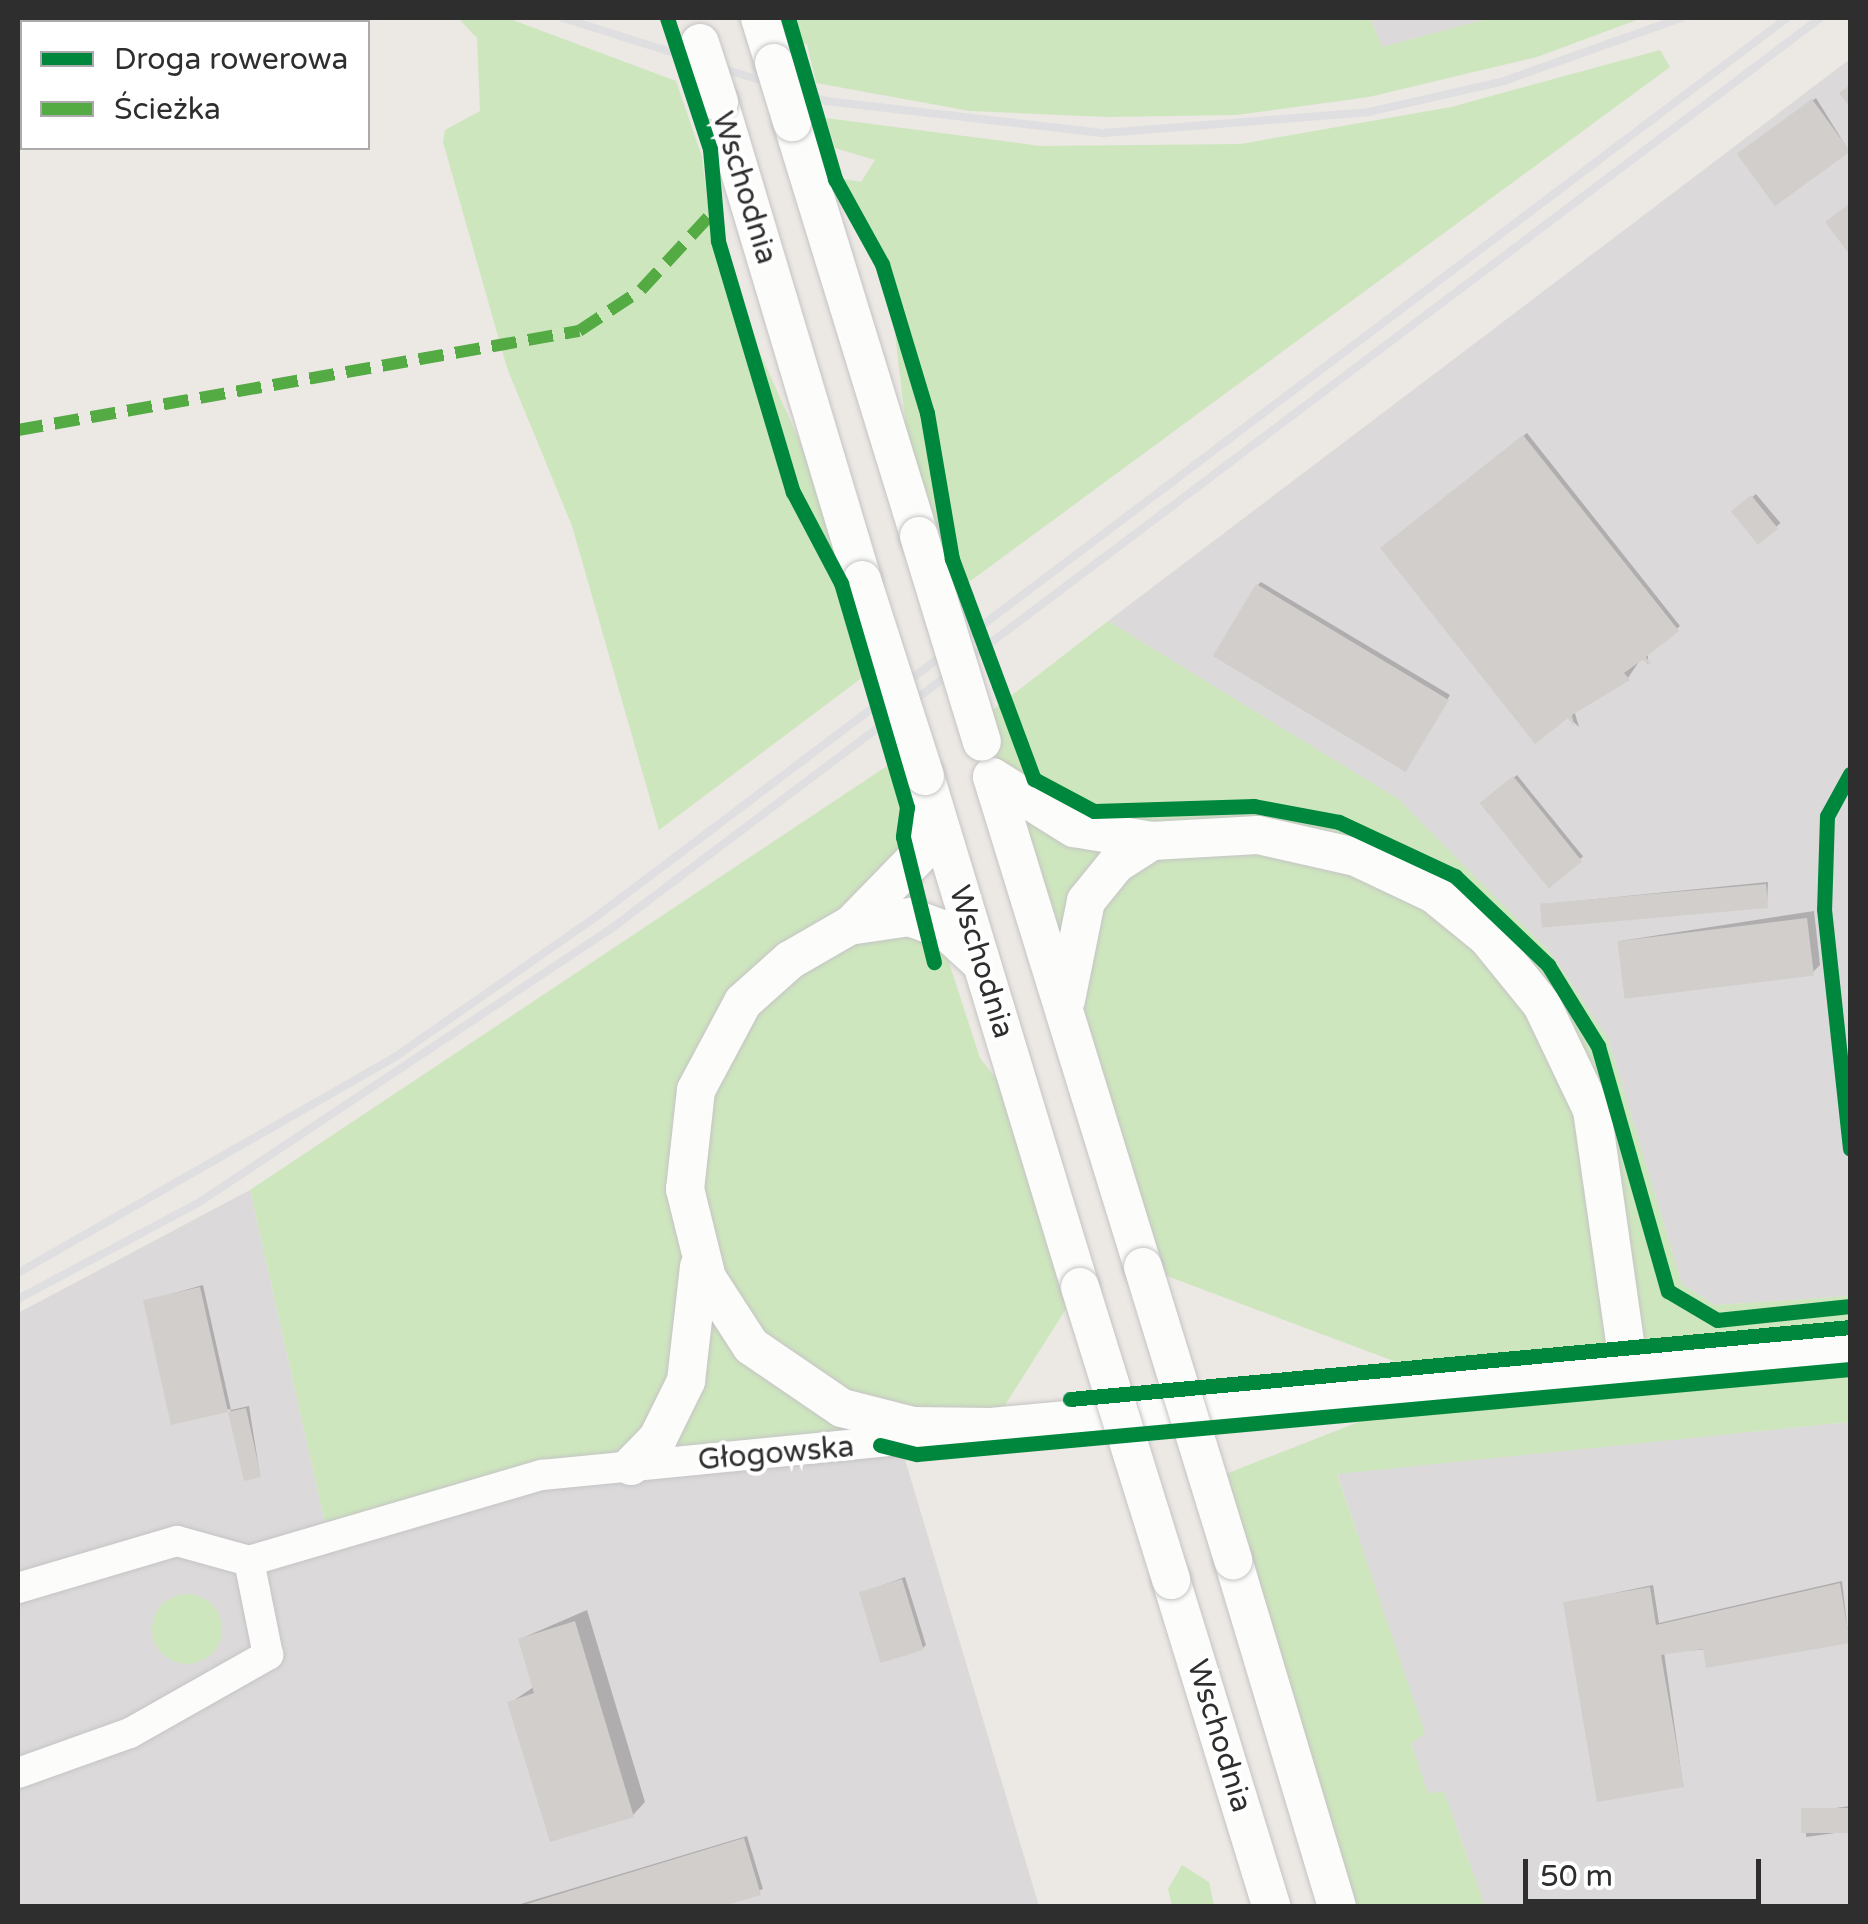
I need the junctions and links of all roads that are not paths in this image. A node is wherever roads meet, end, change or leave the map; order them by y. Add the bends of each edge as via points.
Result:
1 (760, 18) edge
2 (696, 30) edge
3 (987, 760) junction
4 (928, 788) junction
5 (1152, 841) junction
6 (850, 926) junction
7 (981, 963) junction
8 (1065, 1017) junction
9 (698, 1258) junction
10 (1850, 1348) edge
11 (1628, 1369) junction
12 (991, 1427) junction
13 (631, 1466) junction
14 (250, 1561) junction
15 (18, 1588) edge
16 (18, 1772) edge
17 (1271, 1906) edge
18 (1338, 1906) edge

1 - 3 street, bridge
2 - 4 street, Wschodnia, bridge
3 - 5 street via 1060,824
3 - 8 street
4 - 6 street via 927,847
4 - 7 street, Wschodnia
5 - 8 street via 1116,864 1086,901
5 - 11 street via 1241,834 1334,850 1414,882 1487,937 1542,1005 1592,1110
6 - 7 street via 910,916 945,930
6 - 9 street via 770,974 708,1055 684,1170
7 - 17 street, Wschodnia, bridge
8 - 18 street, bridge
9 - 12 street via 736,1329 802,1386 888,1422
9 - 13 street via 686,1381 658,1438
10 - 11 street, Głogowska
11 - 12 street, Głogowska
12 - 13 street, Głogowska
13 - 14 street, Głogowska via 488,1486
14 - 15 street via 177,1541
14 - 16 street via 268,1655 130,1733

